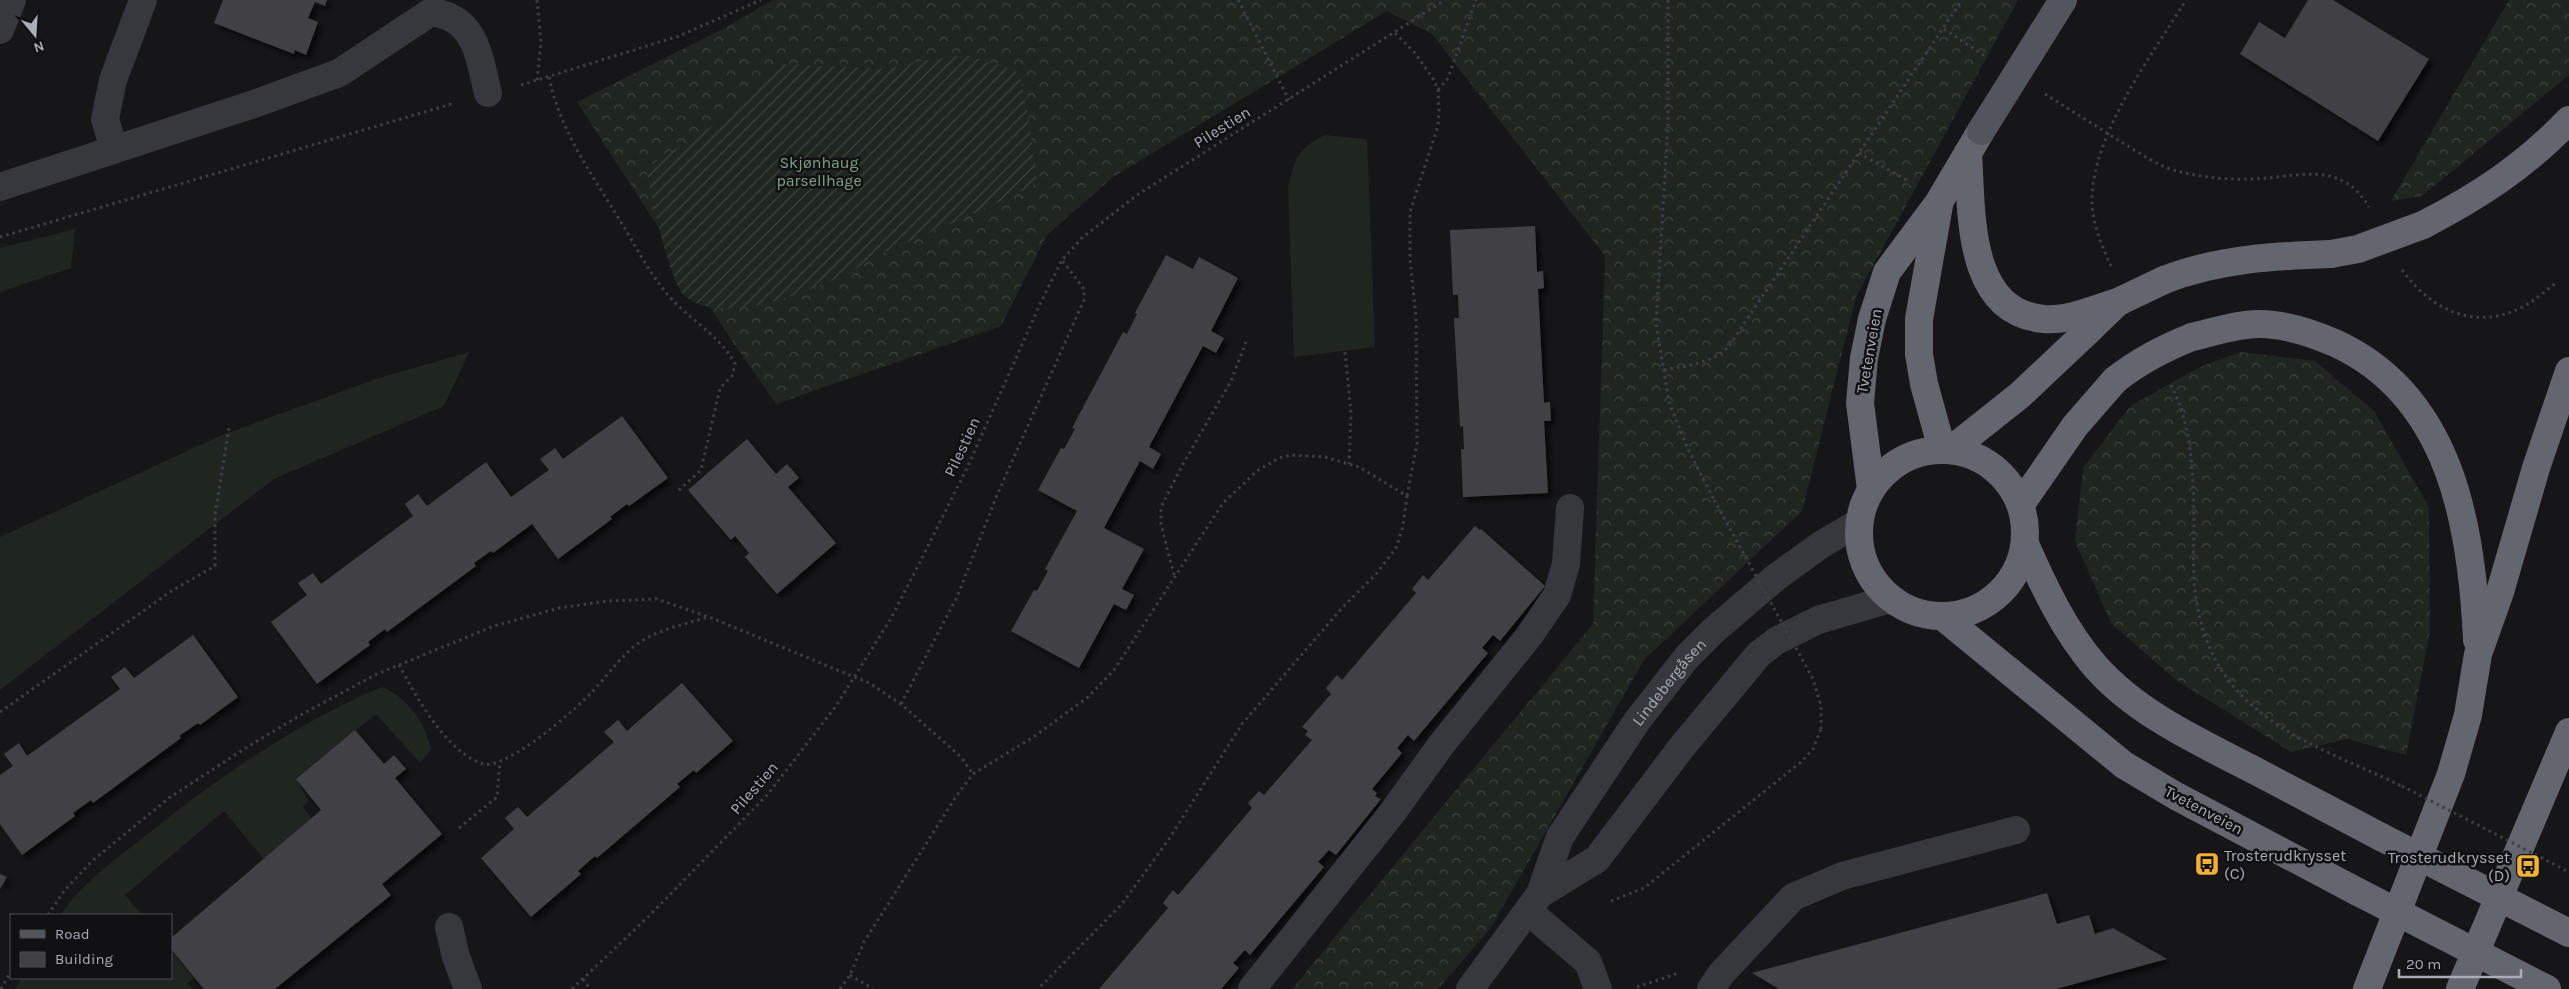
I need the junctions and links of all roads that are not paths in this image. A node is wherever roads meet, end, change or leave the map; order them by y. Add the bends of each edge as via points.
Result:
1 (12, 0) edge
2 (143, 0) edge
3 (2063, 0) edge
4 (0, 30) edge
5 (488, 93) road end
6 (2569, 120) edge
7 (1975, 142) junction
8 (114, 149) junction
9 (0, 187) edge
10 (1939, 202) junction
11 (2085, 321) junction
12 (2569, 371) edge
13 (1947, 449) junction
14 (1870, 489) junction
15 (2021, 504) junction
16 (1570, 508) dead end
17 (1858, 523) junction
18 (2025, 544) junction
19 (1890, 599) junction
20 (1942, 616) junction
21 (2478, 654) junction
22 (2569, 732) edge
23 (2016, 830) dead end
24 (1534, 903) junction
25 (449, 928) dead end
26 (2569, 933) edge
27 (468, 989) edge
28 (1252, 989) edge
29 (1470, 989) edge
30 (1598, 989) edge
31 (1711, 989) edge
32 (2367, 989) edge
33 (2460, 989) edge
34 (2547, 989) edge

1 - 4 street
2 - 8 street via 113,80 105,118
3 - 7 main road, Tvetenveien, bridge
5 - 8 street via 476,43 458,20 431,12 339,73
6 - 11 highway, bridge via 2547,143 2490,189 2423,225 2331,254 2210,265 2164,280
7 - 10 highway, Tvetenveien
7 - 11 highway via 1975,244 1990,286 1999,298 2021,314
8 - 9 street
10 - 13 highway, Tvetenveien via 1919,319 1919,354 1924,384
10 - 14 highway, Tvetenveien via 1886,272 1872,319 1860,402
11 - 13 highway via 2020,395
12 - 21 highway
13 - 14 highway, Tvetenveien via 1906,458 1889,468
13 - 15 highway, Tvetenveien via 1975,456 1994,467 2010,484
14 - 17 highway, Tvetenveien
15 - 18 highway, Tvetenveien
15 - 21 highway, bridge via 2074,426 2115,380 2134,365 2192,337 2229,328 2259,324 2318,335 2370,362 2412,402 2428,423 2457,497 2468,543 2476,597
16 - 28 street via 1566,564 1557,595 1392,813
17 - 19 highway, Tvetenveien via 1859,545 1865,566
17 - 24 street, Lindebergåsen via 1775,578 1687,657 1637,721 1560,837
18 - 20 highway, Tvetenveien via 2010,581 1996,596 1980,607
18 - 26 highway, Tvetenveien, bridge via 2045,590 2069,630 2096,666 2129,697 2216,751
19 - 20 highway, Tvetenveien via 1914,612
19 - 24 street, Lindebergåsen via 1818,620 1776,641 1760,654 1681,748 1597,859
20 - 34 highway, Tvetenveien, bridge via 2124,765 2176,796
21 - 32 highway via 2468,715 2451,774
22 - 33 highway
23 - 31 street via 1842,876 1793,896
24 - 29 street, Lindebergåsen
24 - 30 street via 1588,962
25 - 27 street

